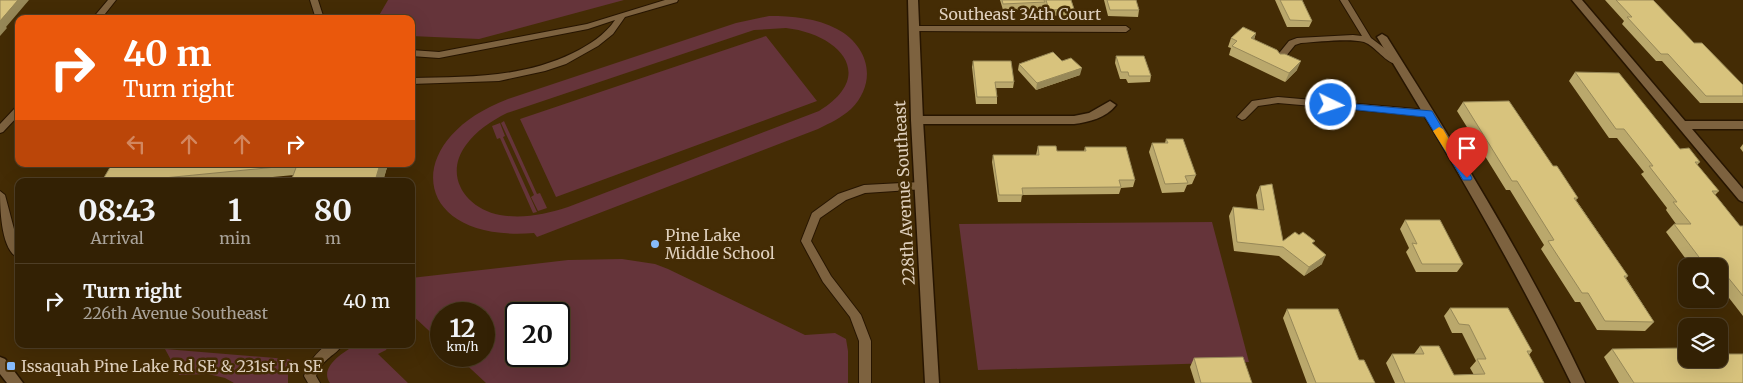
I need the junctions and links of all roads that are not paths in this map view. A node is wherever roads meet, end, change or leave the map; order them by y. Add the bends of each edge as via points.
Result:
1 (112, 0) edge
2 (314, 0) edge
3 (674, 0) edge
4 (914, 0) edge
5 (1344, 0) edge
6 (1577, 0) edge
7 (99, 15) edge
8 (319, 15) edge
9 (622, 16) junction
10 (914, 29) junction
11 (1126, 30) dead end
12 (1382, 37) dead end
13 (1368, 40) junction
14 (415, 53) edge
15 (1279, 59) edge
16 (1398, 62) junction
17 (415, 81) edge
18 (1110, 105) dead end
19 (15, 113) edge
20 (1428, 114) junction
21 (1242, 117) dead end
22 (917, 120) junction
23 (1681, 125) junction
24 (1743, 125) edge
25 (0, 130) edge
26 (921, 186) junction
27 (0, 195) edge
28 (1743, 198) edge
29 (15, 251) edge
30 (330, 348) edge
31 (0, 363) edge
32 (16, 383) edge
33 (314, 383) edge
34 (865, 383) edge
35 (932, 383) edge
36 (1578, 383) edge

1 - 7 lane
2 - 8 lane
3 - 9 lane
4 - 10 street, 228th Avenue Southeast
5 - 13 lane
6 - 23 street
9 - 14 lane via 588,26 439,55
9 - 17 lane via 614,30 595,45 571,59 535,73 492,80
10 - 11 lane, Southeast 34th Court
10 - 22 street, 228th Avenue Southeast
12 - 16 street
13 - 15 lane via 1300,40 1292,43
13 - 16 lane
16 - 20 street
18 - 22 street via 1090,118 1074,120
19 - 25 lane
20 - 21 lane via 1285,100 1255,103
20 - 36 street via 1544,313
22 - 26 street, 228th Avenue Southeast
23 - 24 street
23 - 28 street
26 - 34 lane via 864,189 842,197 816,216 806,241 827,279 855,315 865,341
26 - 35 street, 228th Avenue Southeast
27 - 29 lane
30 - 33 lane via 314,364 310,376
31 - 32 street

